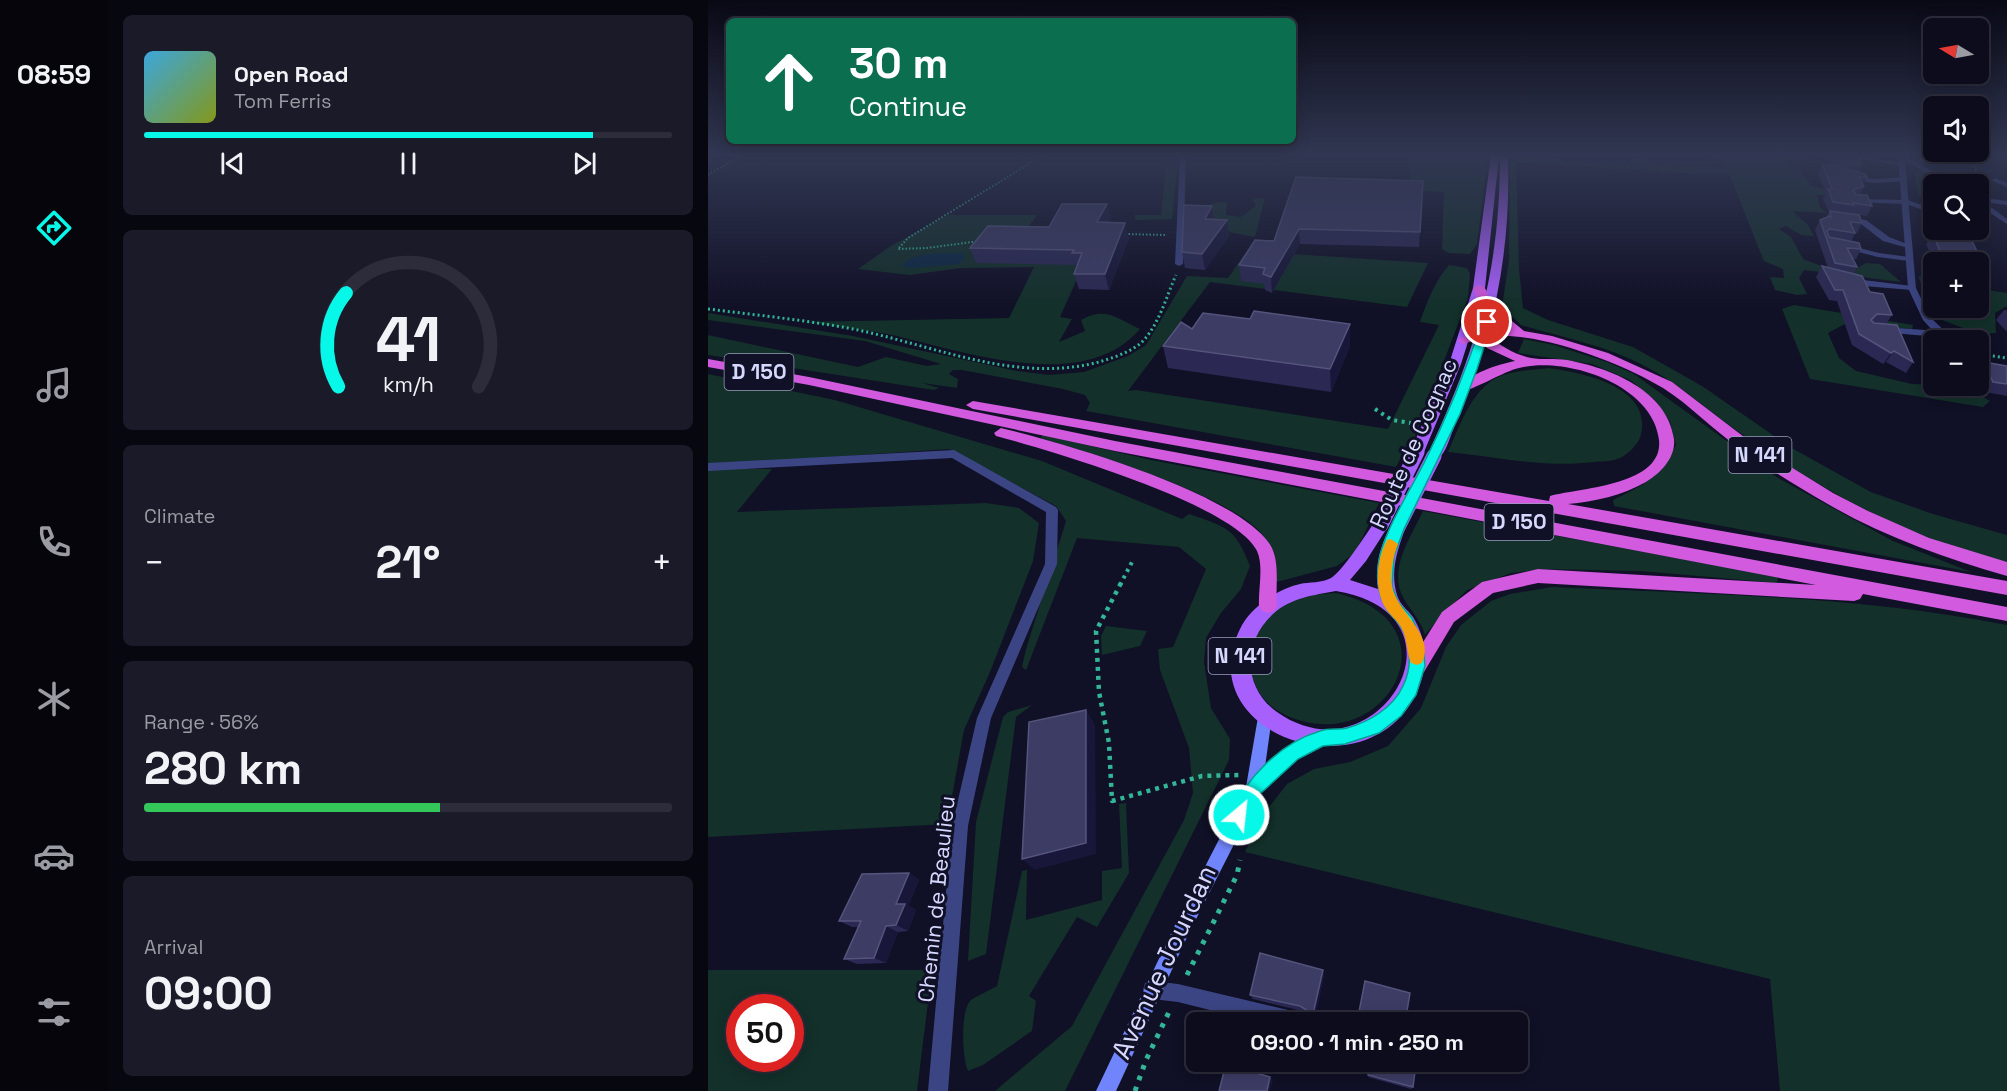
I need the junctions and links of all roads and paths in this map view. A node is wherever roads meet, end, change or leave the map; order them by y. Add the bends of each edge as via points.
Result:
1 (959, 207) edge
2 (1181, 207) edge
3 (1489, 207) edge
4 (1505, 207) edge
5 (1906, 207) edge
6 (1989, 208) edge
7 (1839, 217) edge
8 (2007, 222) edge
9 (1120, 234) edge
10 (1180, 235) junction
11 (985, 241) edge
12 (1836, 244) edge
13 (1908, 246) junction
14 (1909, 259) junction
15 (1179, 264) joint
16 (1842, 279) edge
17 (1479, 288) junction
18 (1912, 288) junction
19 (708, 309) edge
20 (1491, 309) junction
21 (1870, 330) edge
22 (1936, 330) edge
23 (1520, 333) junction
24 (1923, 333) edge
25 (1482, 335) junction
26 (1463, 340) junction
27 (1989, 356) edge
28 (2007, 358) edge
29 (708, 363) edge
30 (1528, 363) junction
31 (809, 381) junction
32 (1465, 388) junction
33 (1375, 409) dead end
34 (1420, 425) dead end
35 (708, 466) edge
36 (1485, 494) junction
37 (1389, 527) junction
38 (1132, 562) dead end
39 (2007, 569) edge
40 (1336, 584) junction
41 (2007, 588) edge
42 (1924, 598) junction
43 (1268, 606) junction
44 (1392, 606) junction
45 (2007, 614) edge
46 (1417, 666) junction
47 (1265, 717) junction
48 (1322, 738) junction
49 (1240, 775) dead end
50 (1254, 788) junction
51 (1241, 854) dead end
52 (1152, 990) junction
53 (1178, 993) junction
54 (1256, 1012) edge
55 (938, 1091) edge
56 (1106, 1091) edge
57 (1135, 1091) edge

1 - 11 path via 908,238 898,249
2 - 10 street
3 - 17 main road, Route de Cognac / N 141
4 - 20 main road, Route de Cognac / N 141 via 1505,228
5 - 13 street
6 - 8 street
7 - 13 street via 1863,222 1886,239
9 - 10 path
10 - 15 street
12 - 14 street
13 - 14 street
14 - 18 street
15 - 19 path via 1144,340 1128,352 1078,368 1013,367 854,329
16 - 18 street
17 - 25 highway via 1483,299 1474,331
17 - 26 main road, Route de Cognac / N 141
18 - 22 street via 1920,308
20 - 23 highway, N 141
20 - 25 main road, Route de Cognac / N 141
21 - 24 street
23 - 25 highway via 1498,331
23 - 39 highway, N 141 via 1623,363 1667,384 1737,440 1841,505 1955,555
25 - 26 highway
25 - 30 highway via 1491,345
25 - 32 main road, Route de Cognac / N 141
26 - 37 main road, Route de Cognac / N 141, bridge
27 - 28 path
29 - 31 highway, D 150
30 - 32 highway via 1490,374
30 - 36 highway via 1584,368 1629,386 1658,413 1665,427 1666,452 1651,472 1611,492 1585,499
31 - 36 highway, D 150 via 927,397
31 - 42 highway, D 150 via 1114,446
31 - 43 highway via 864,403 1022,438 1147,480 1215,508 1245,526 1264,548
32 - 37 main road, Route de Cognac / N 141, bridge via 1434,456
33 - 34 path via 1392,420
35 - 55 street, Chemin de Beaulieu via 954,454 1052,510 1051,564 984,718 960,826
36 - 41 highway, D 150
37 - 40 main road, Route de Cognac / N 141
37 - 44 main road, Route de Cognac / N 141 via 1384,571
38 - 49 path via 1096,631 1112,801 1202,776
40 - 43 main road, N 141 via 1300,589
40 - 44 main road, N 141 via 1366,591
42 - 45 highway
42 - 46 highway via 1538,576 1488,587 1448,617
43 - 47 main road, N 141 via 1251,625 1241,647 1239,672 1247,696
44 - 46 main road, N 141 via 1407,623 1416,644
46 - 48 main road, N 141 via 1410,690 1395,711 1373,727
47 - 48 main road, N 141 via 1288,731
47 - 50 main road, Avenue Jourdan
48 - 50 main road, Avenue Jourdan via 1292,753
50 - 52 main road, Avenue Jourdan
51 - 53 path, Avenue Jourdan via 1237,875
52 - 53 street
52 - 56 main road, Avenue Jourdan
53 - 54 street
53 - 57 path, Avenue Jourdan

